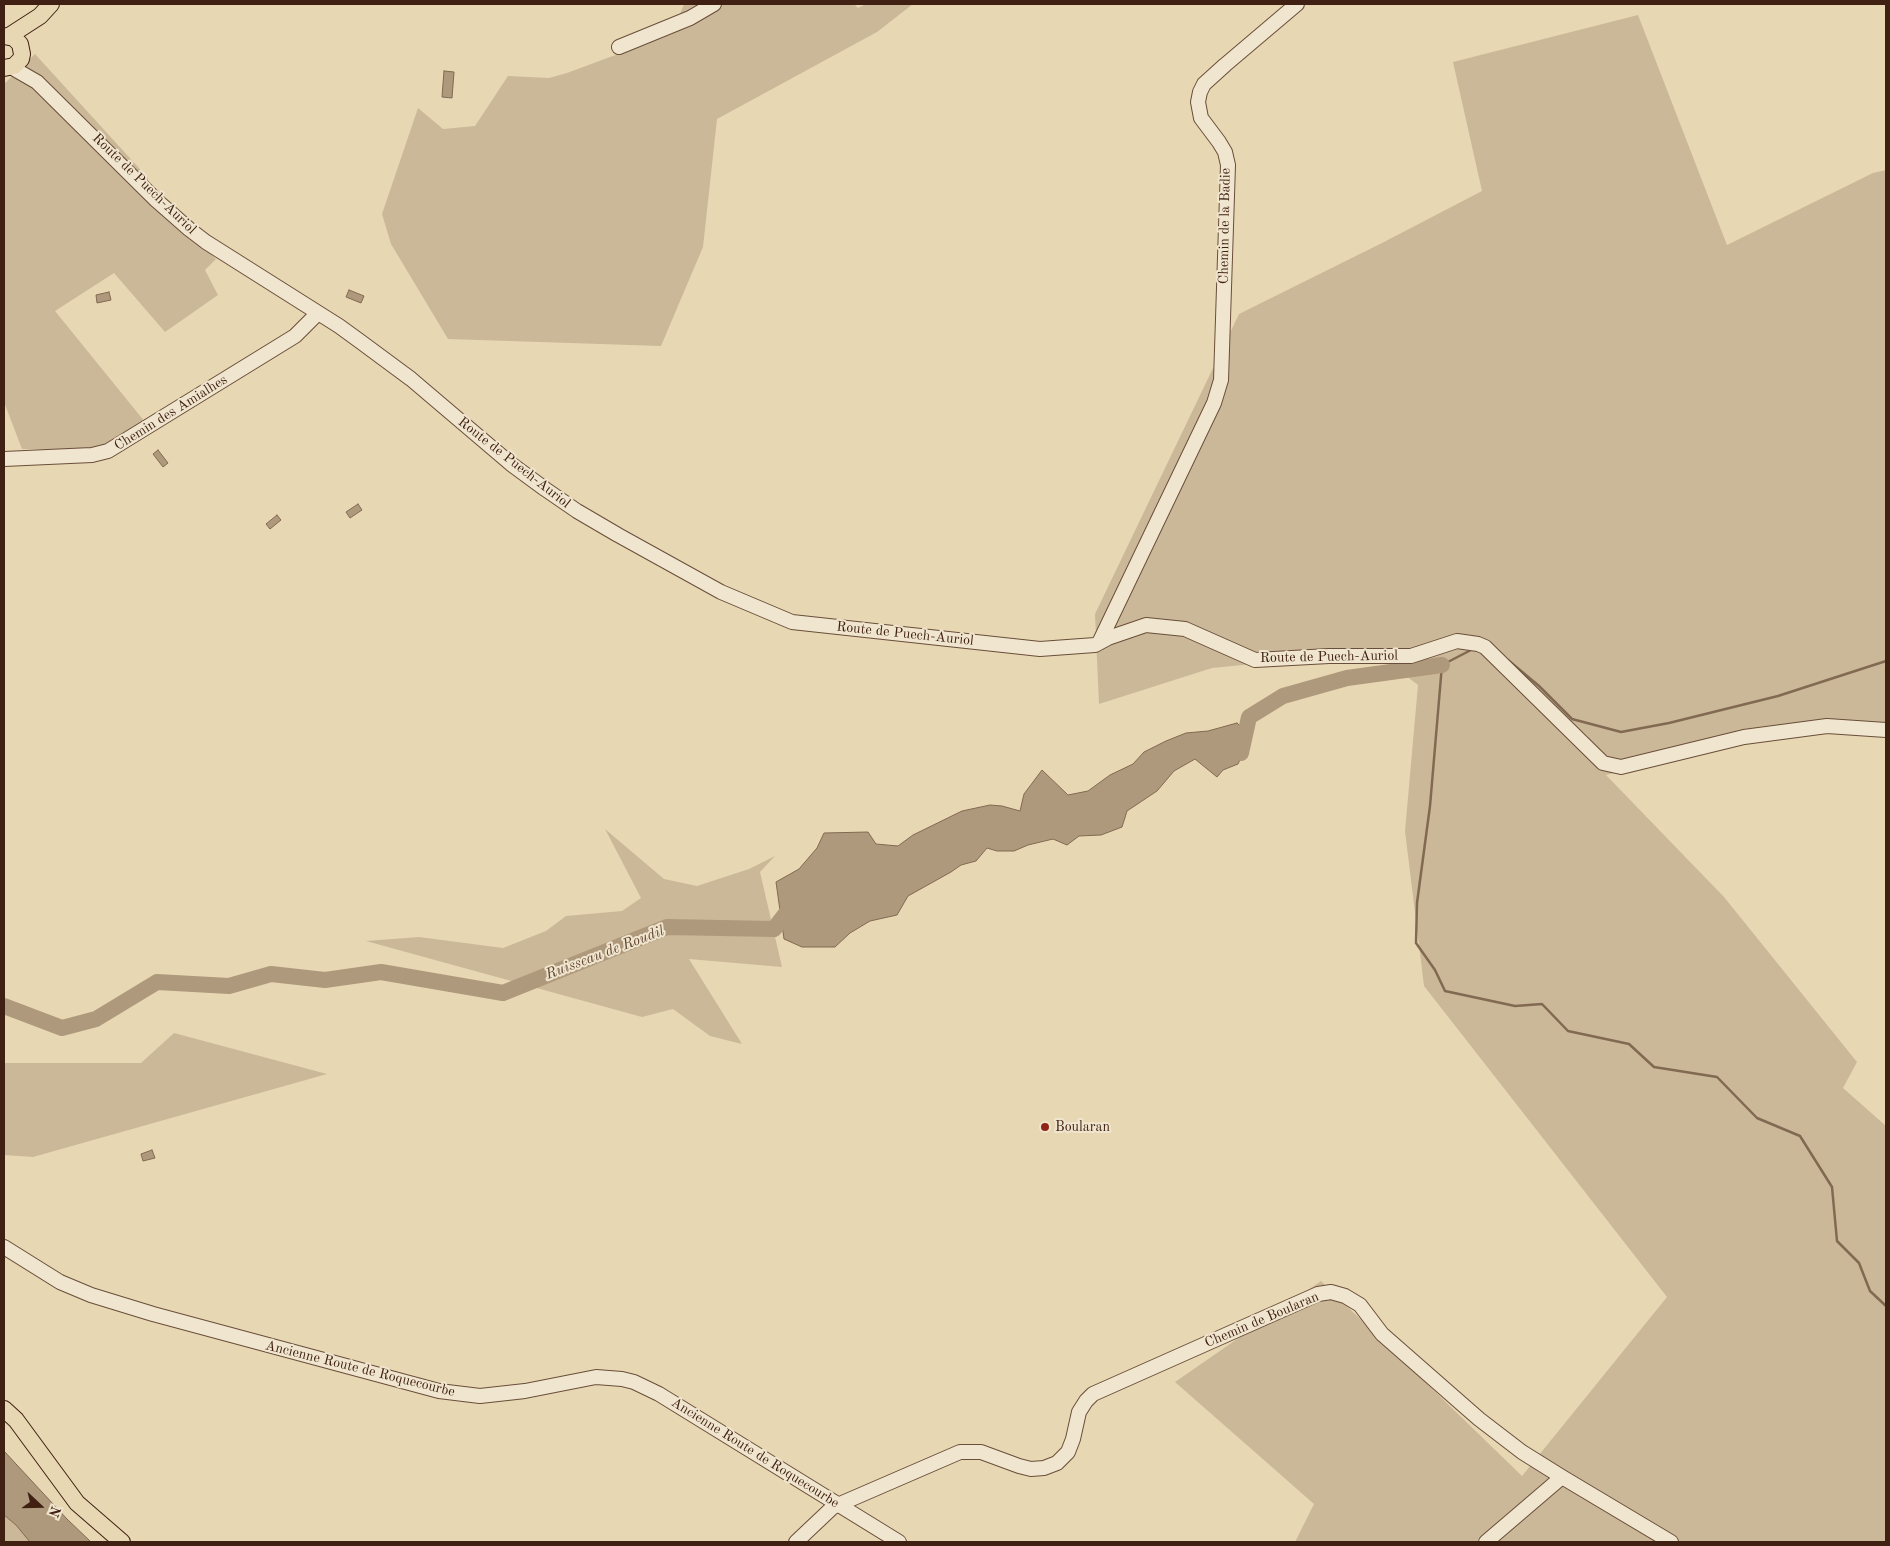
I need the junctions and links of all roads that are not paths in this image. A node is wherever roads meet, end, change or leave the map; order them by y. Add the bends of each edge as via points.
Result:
1 (714, 4) edge
2 (1297, 4) edge
3 (46, 10) edge
4 (5, 36) edge
5 (619, 46) dead end
6 (22, 51) junction
7 (8, 67) edge
8 (37, 82) junction
9 (318, 313) junction
10 (4, 460) edge
11 (1099, 643) junction
12 (1886, 730) edge
13 (4, 1247) edge
14 (4, 1409) edge
15 (1562, 1477) junction
16 (838, 1505) junction
17 (122, 1542) edge
18 (796, 1542) edge
19 (899, 1542) edge
20 (1486, 1542) edge
21 (1671, 1542) edge

1 - 5 street via 690,18
2 - 11 street, Chemin de la Badie via 1204,84 1198,102 1201,118 1225,152 1228,164 1218,394
3 - 4 main road
3 - 6 main road
4 - 6 main road via 14,38
6 - 7 main road via 18,63
6 - 8 street
7 - 8 street
8 - 9 street, Route de Puech-Auriol via 189,229
9 - 10 street, Chemin des Amialhes via 295,336 108,451 92,455
9 - 11 street, Route de Puech-Auriol via 411,379 511,464 577,512 721,592 792,622 1040,649
11 - 12 street, Route de Puech-Auriol via 1146,626 1185,629 1255,660 1410,656 1457,641 1482,646 1603,764 1621,767 1744,737 1827,726
13 - 16 street, Ancienne Route de Roquecourbe via 60,1282 104,1300 439,1391 491,1395 596,1377 634,1382 659,1394
14 - 17 main road via 16,1420 77,1503
15 - 16 street, Chemin de Boularan via 1479,1419 1382,1334 1360,1305 1331,1292 1318,1294 1093,1394 1079,1412 1074,1440 1068,1452 1050,1466 1025,1468 981,1452 960,1452
15 - 20 street
15 - 21 street, Chemin de Boularan
16 - 18 street, Chemin de Boularan
16 - 19 street, Ancienne Route de Roquecourbe

